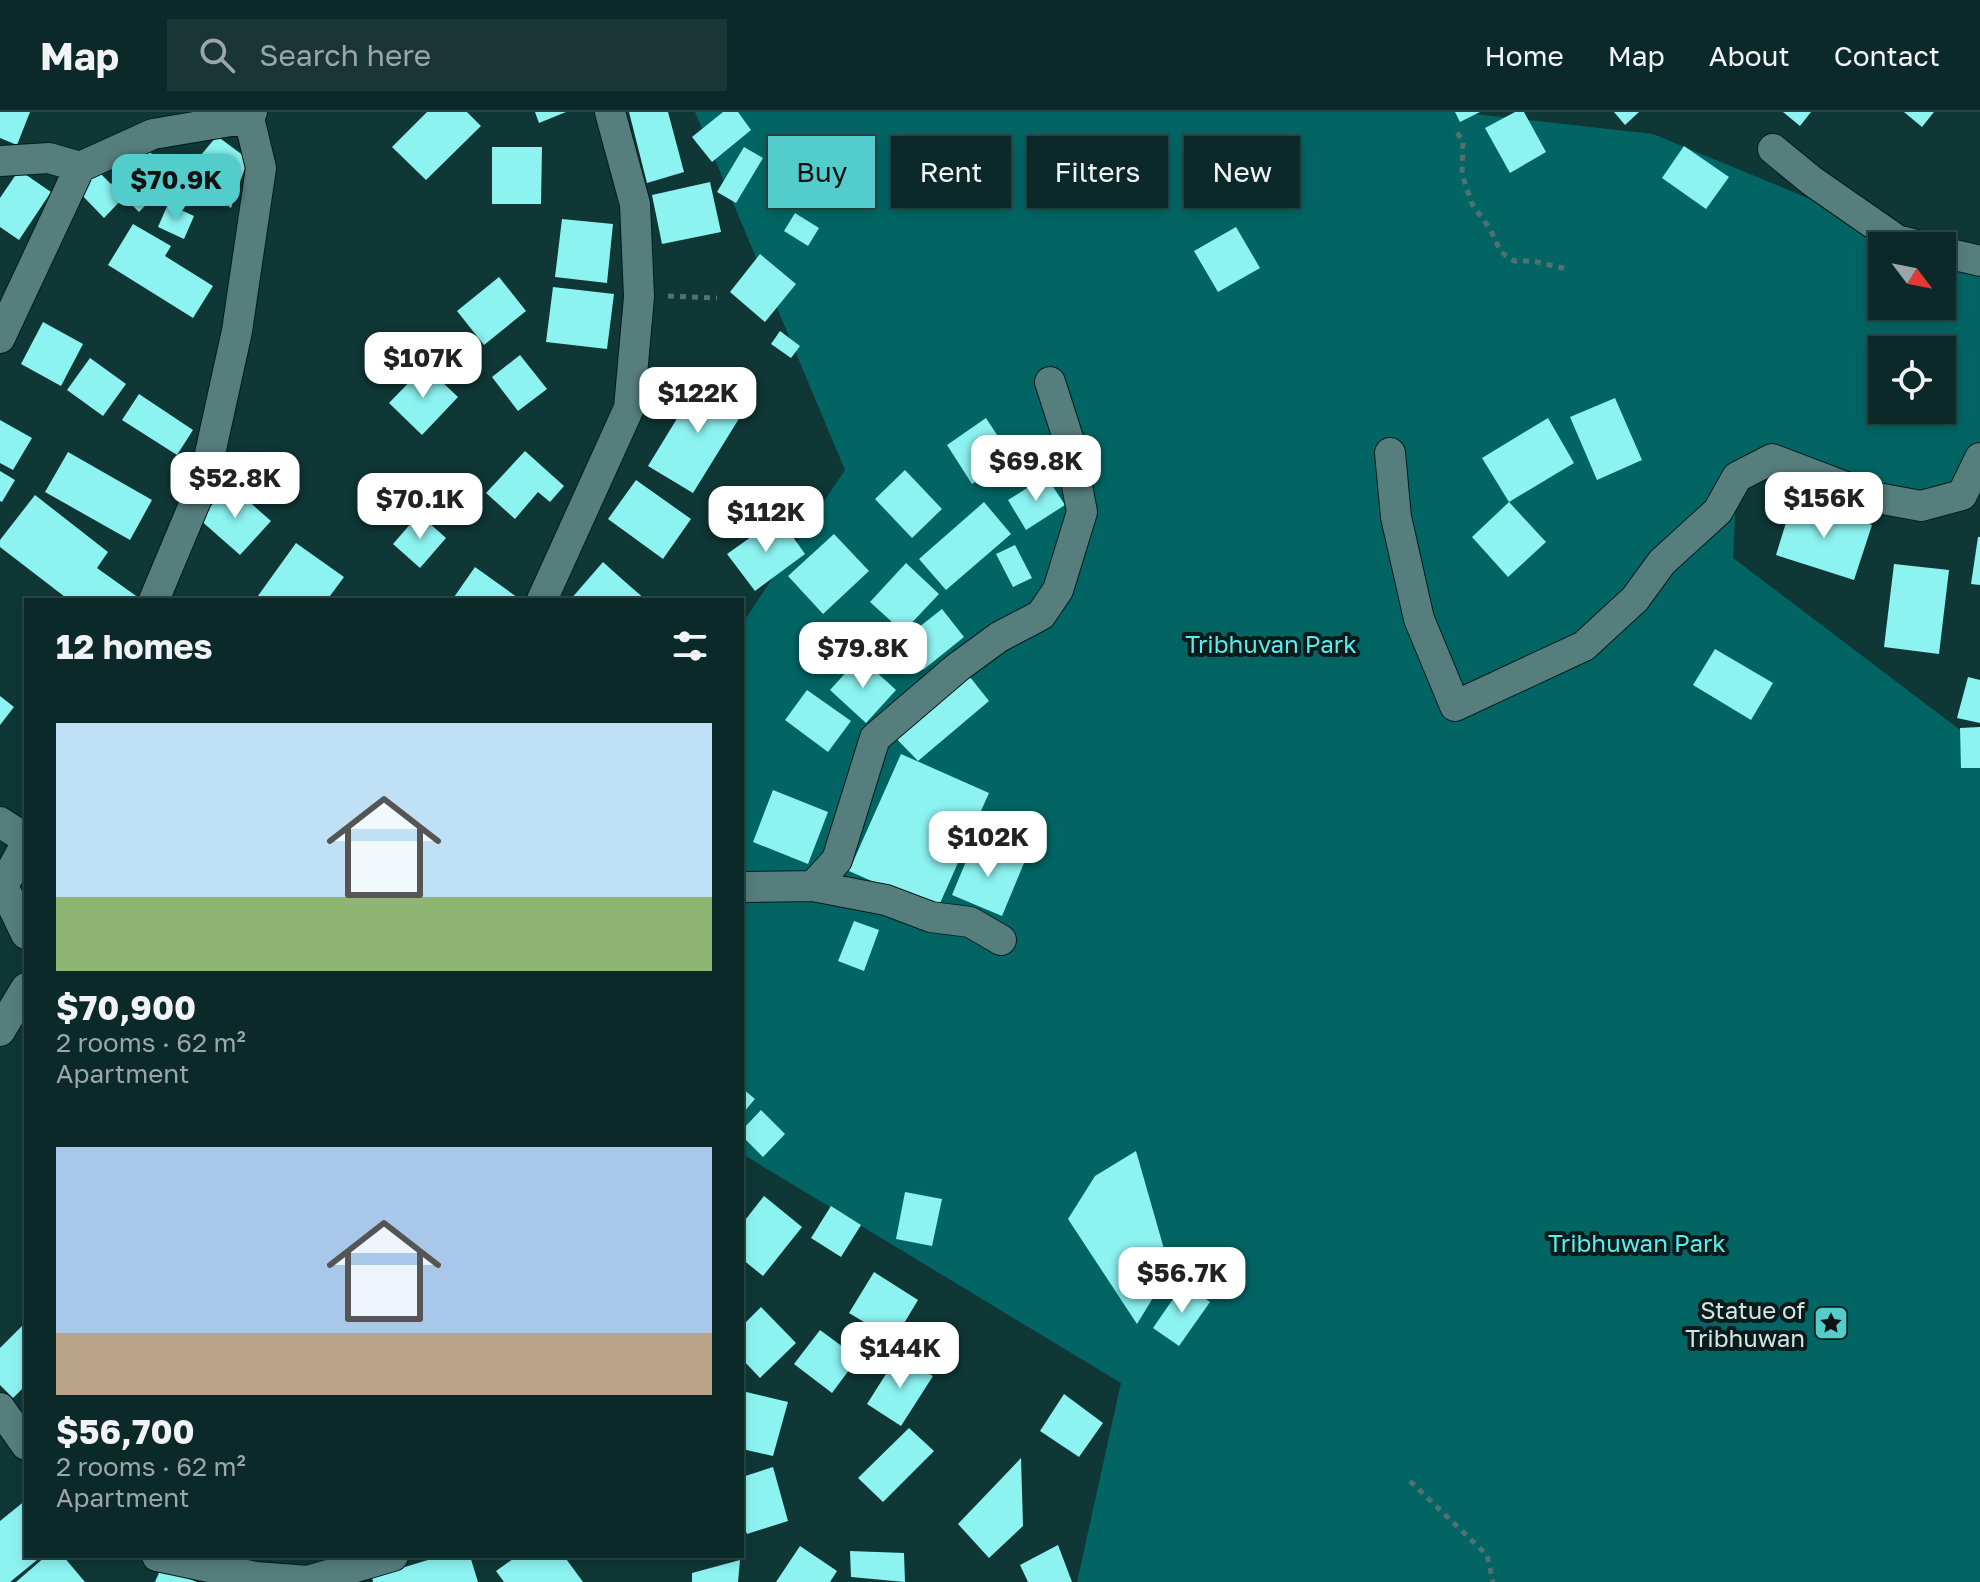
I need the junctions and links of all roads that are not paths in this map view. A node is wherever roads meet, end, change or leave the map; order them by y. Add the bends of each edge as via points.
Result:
1 (610, 112) edge
2 (251, 115) edge
3 (1773, 149) dead end
4 (0, 161) edge
5 (80, 167) junction
6 (1885, 232) edge
7 (1956, 255) edge
8 (1980, 261) edge
9 (0, 338) edge
10 (1050, 382) dead end
11 (1390, 453) dead end
12 (1980, 458) edge
13 (155, 598) edge
14 (543, 598) edge
15 (0, 822) edge
16 (24, 840) edge
17 (24, 846) edge
18 (813, 886) junction
19 (744, 887) edge
20 (24, 930) edge
21 (1001, 940) dead end
22 (24, 991) edge
23 (0, 1031) edge
24 (0, 1408) edge
25 (24, 1442) edge
26 (170, 1558) edge
27 (386, 1558) edge
28 (258, 1572) edge

1 - 14 street via 635,204 639,297 629,408
2 - 5 street via 153,134
2 - 13 street via 261,168 237,331 204,481
3 - 6 street
4 - 5 street via 49,158
5 - 9 street
7 - 8 street
10 - 18 street via 1068,438 1082,512 1058,590 1041,615 999,637 875,738 837,860
11 - 12 street via 1396,517 1419,619 1455,706 1584,646 1718,511 1737,477 1772,459 1872,497 1921,506 1962,495
15 - 16 street
17 - 20 street via 3,886
18 - 19 street
18 - 21 street via 970,922
22 - 23 street
24 - 25 street
26 - 28 street
27 - 28 street via 308,1581

